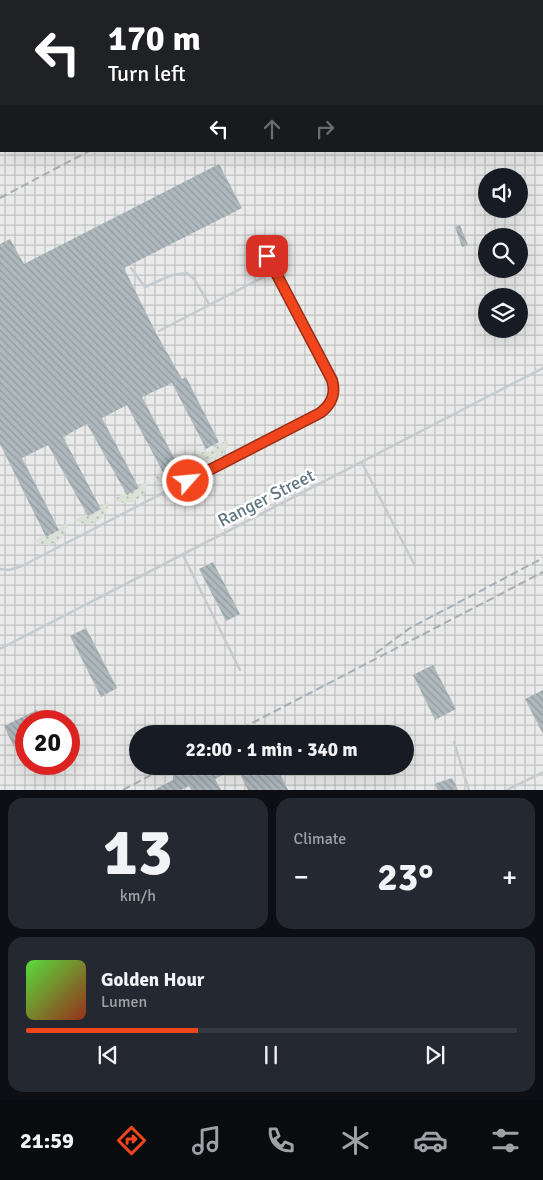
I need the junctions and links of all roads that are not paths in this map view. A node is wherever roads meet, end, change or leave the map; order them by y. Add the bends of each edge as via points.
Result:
1 (259, 240) dead end
2 (131, 268) dead end
3 (275, 272) junction
4 (209, 304) junction
5 (159, 331) dead end
6 (543, 368) edge
7 (362, 463) junction
8 (183, 555) junction
9 (414, 564) dead end
10 (0, 569) edge
11 (0, 649) edge
12 (240, 670) dead end
13 (454, 742) dead end
14 (543, 772) edge
15 (468, 790) edge
16 (507, 790) edge

1 - 3 lane
2 - 4 lane via 145,287 172,275 187,273
3 - 4 lane
3 - 10 lane via 332,380 333,395 327,408 22,566
4 - 5 lane
6 - 7 lane, Ranger Street
7 - 8 lane, Ranger Street
7 - 9 lane
8 - 11 lane, Ranger Street
8 - 12 lane
13 - 15 lane
14 - 16 lane

